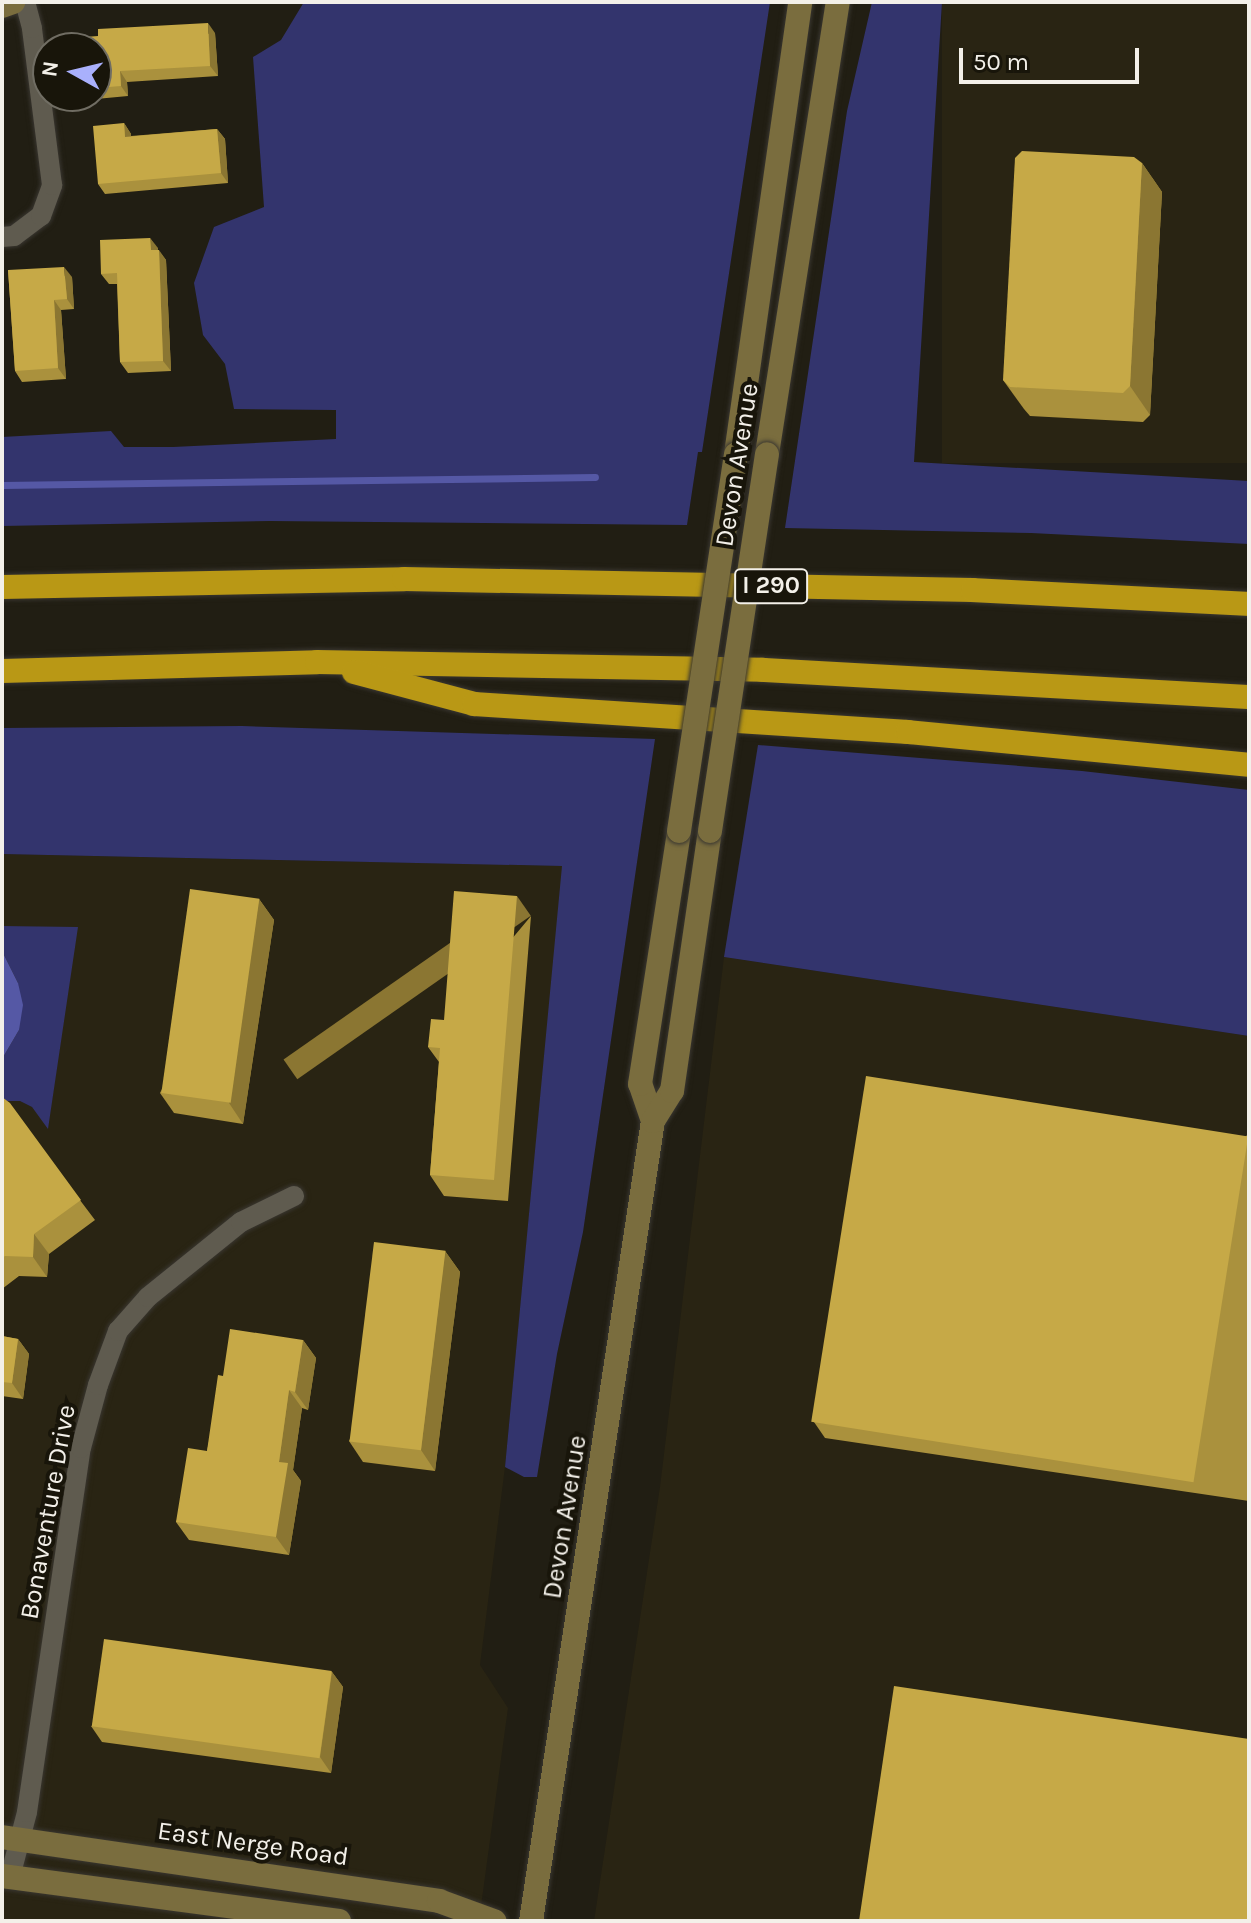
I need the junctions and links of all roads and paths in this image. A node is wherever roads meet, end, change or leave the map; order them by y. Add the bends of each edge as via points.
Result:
1 (13, 2) edge
2 (25, 2) edge
3 (800, 2) edge
4 (838, 2) edge
5 (2, 6) edge
6 (2, 237) edge
7 (2, 587) edge
8 (1249, 604) edge
9 (317, 662) junction
10 (2, 671) edge
11 (1249, 697) edge
12 (1249, 765) edge
13 (653, 1121) junction
14 (294, 1196) dead end
15 (10, 1838) edge
16 (6, 1877) edge
17 (339, 1921) edge
18 (494, 1921) edge
19 (531, 1921) edge

1 - 5 main road
2 - 6 street via 52,185 41,216 14,236
3 - 13 main road, Devon Avenue, bridge via 640,1084
4 - 13 main road, Devon Avenue, bridge via 672,1091
7 - 8 highway, I 290 via 436,579 973,590
9 - 10 highway
9 - 11 highway via 763,670
9 - 12 highway via 474,704 908,732
13 - 19 main road, Devon Avenue
14 - 15 street, Bonaventure Drive via 241,1222 148,1297 118,1331 81,1448 27,1812
15 - 16 street, Bonaventure Drive
15 - 18 main road, East Nerge Road via 439,1901
16 - 17 main road

